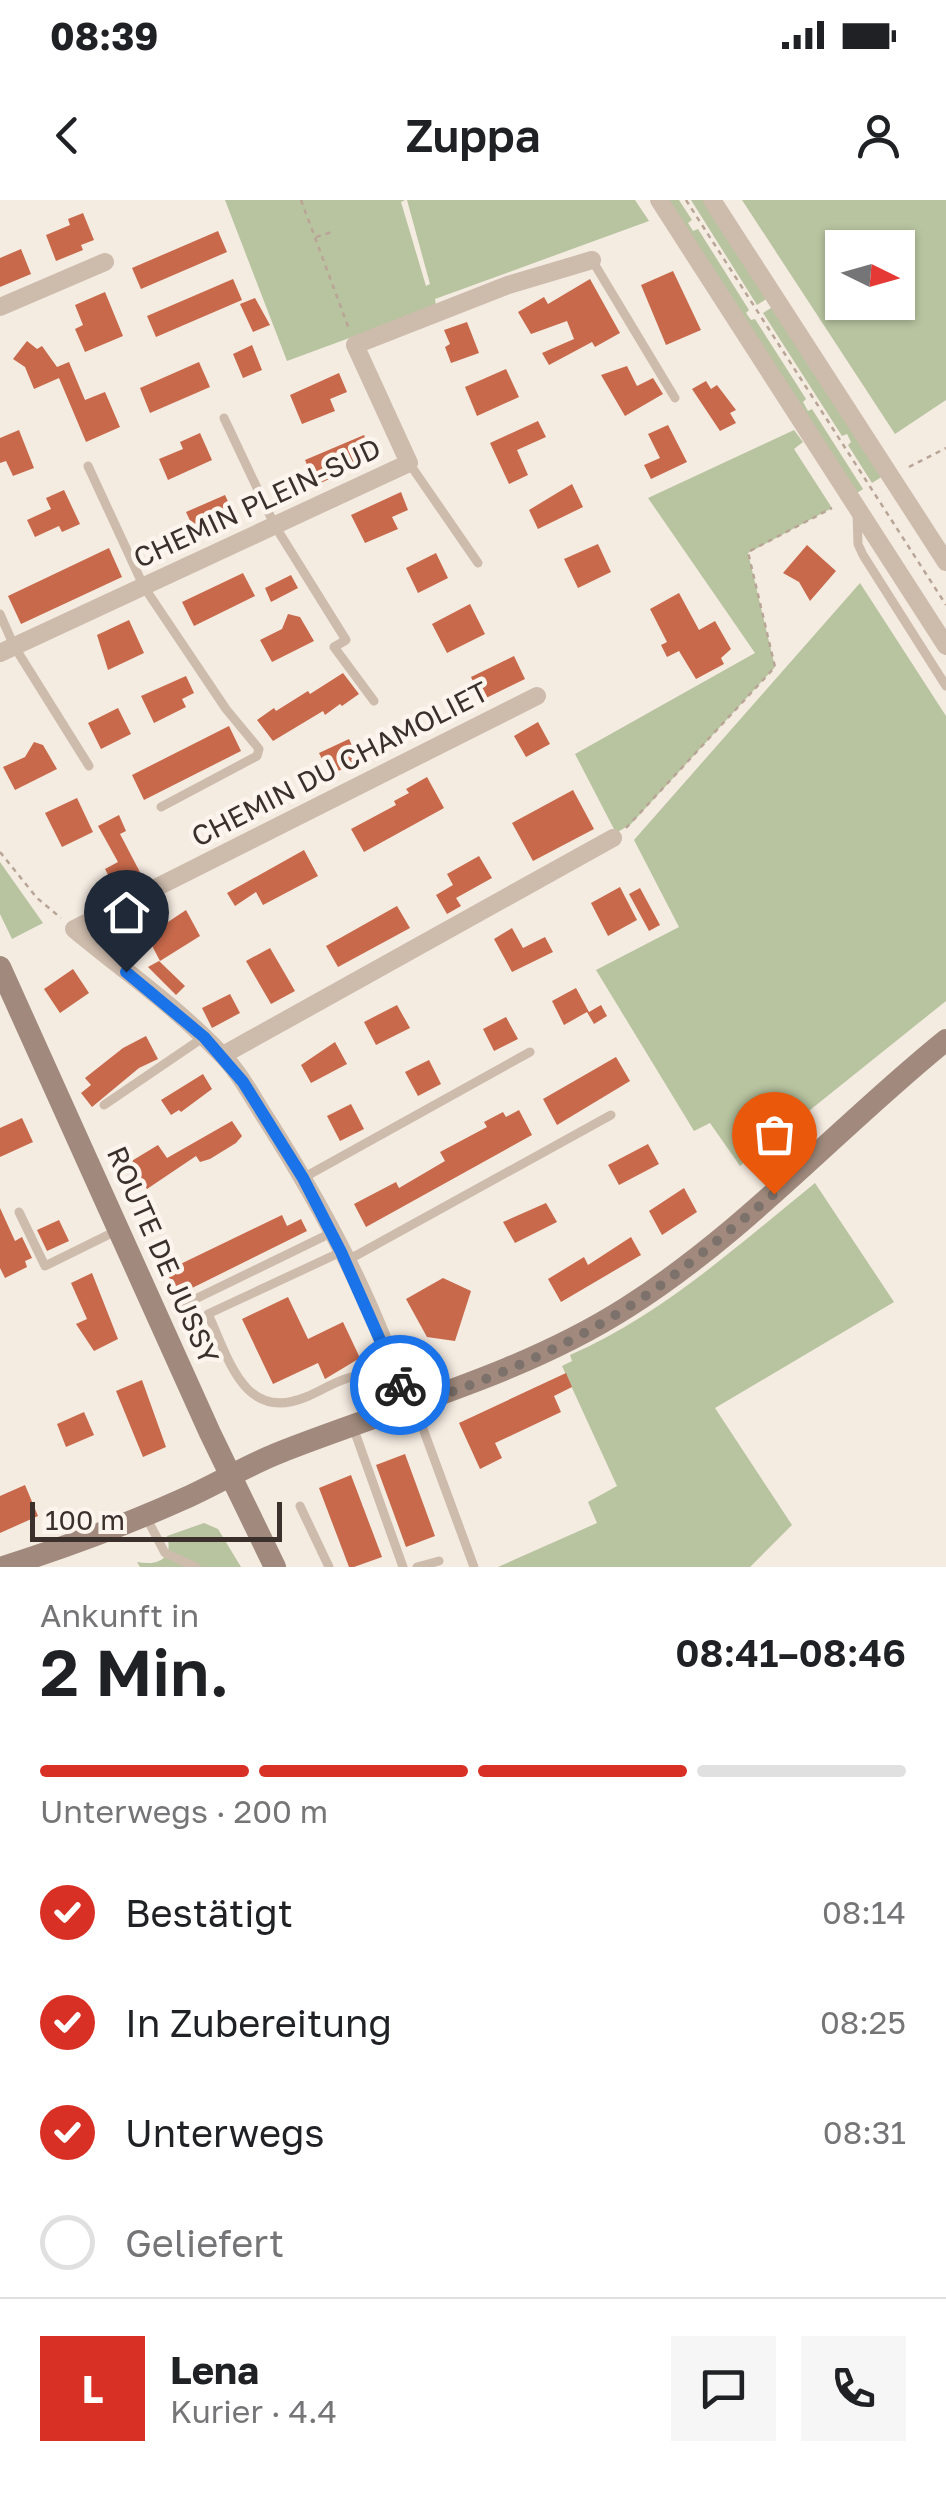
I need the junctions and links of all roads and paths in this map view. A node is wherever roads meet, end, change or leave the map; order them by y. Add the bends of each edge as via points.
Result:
1 (301, 200) edge
2 (658, 200) edge
3 (686, 200) edge
4 (712, 200) edge
5 (336, 231) dead end
6 (315, 237) junction
7 (592, 260) joint
8 (105, 262) dead end
9 (0, 308) edge
10 (355, 345) junction
11 (675, 398) dead end
12 (224, 418) dead end
13 (946, 448) edge
14 (409, 463) junction
15 (88, 466) dead end
16 (907, 468) dead end
17 (855, 505) junction
18 (832, 508) dead end
19 (275, 526) junction
20 (946, 562) edge
21 (478, 563) dead end
22 (144, 586) junction
23 (946, 605) edge
24 (0, 614) edge
25 (946, 646) edge
26 (7, 650) edge
27 (946, 686) edge
28 (537, 696) dead end
29 (374, 701) dead end
30 (89, 766) dead end
31 (160, 806) dead end
32 (613, 838) joint
33 (0, 852) edge
34 (74, 929) junction
35 (0, 966) edge
36 (204, 1037) junction
37 (946, 1040) edge
38 (530, 1052) dead end
39 (223, 1055) junction
40 (104, 1106) dead end
41 (611, 1115) dead end
42 (303, 1178) junction
43 (19, 1212) dead end
44 (118, 1230) junction
45 (331, 1233) junction
46 (343, 1257) junction
47 (183, 1306) dead end
48 (407, 1399) junction
49 (352, 1425) junction
50 (230, 1477) junction
51 (300, 1506) dead end
52 (145, 1515) junction
53 (439, 1561) dead end
54 (3, 1567) edge
55 (196, 1567) edge
56 (274, 1567) edge
57 (329, 1567) edge
58 (404, 1567) edge
59 (417, 1567) edge
60 (474, 1567) edge

1 - 6 path
2 - 17 street
3 - 23 path
4 - 20 street
5 - 6 path
6 - 10 path
7 - 10 street
7 - 11 lane
8 - 9 street
10 - 14 street, CHEMIN PLEIN-SUD
12 - 19 lane
13 - 16 path
14 - 19 street, CHEMIN PLEIN-SUD
14 - 21 lane
15 - 22 lane
17 - 25 street
17 - 27 lane via 863,556
18 - 32 path via 748,552 775,667
19 - 22 street, CHEMIN PLEIN-SUD
19 - 29 lane via 346,640 334,647
22 - 26 street, CHEMIN PLEIN-SUD
22 - 31 lane via 259,749 257,756
24 - 26 lane
26 - 30 lane
28 - 34 street, CHEMIN DU CHAMOLIET
32 - 39 street
33 - 34 path via 37,898
34 - 36 street
35 - 44 main road, ROUTE DE JUSSY
36 - 39 street
36 - 40 lane
37 - 48 main road via 872,1099 803,1171 661,1284 583,1333 461,1388
38 - 42 lane
39 - 42 street
41 - 46 lane
42 - 45 street
43 - 44 lane via 45,1266
44 - 50 main road, ROUTE DE JUSSY
45 - 46 street
45 - 47 lane
46 - 48 street
46 - 48 lane via 208,1314 238,1378 268,1404 293,1403 357,1376
48 - 49 main road
48 - 60 lane
49 - 50 main road
49 - 58 lane
50 - 52 main road
50 - 56 main road, ROUTE DE JUSSY
51 - 57 lane
52 - 54 main road
52 - 55 lane via 165,1553
53 - 59 lane

